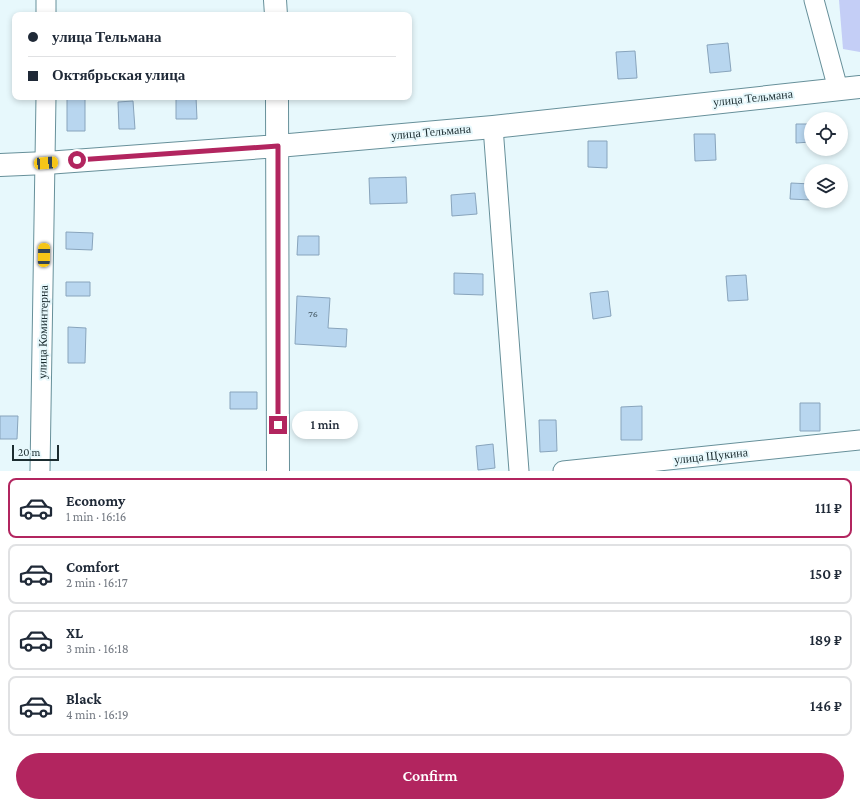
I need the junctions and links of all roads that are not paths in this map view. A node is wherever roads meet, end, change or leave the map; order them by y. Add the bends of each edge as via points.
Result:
1 (46, 0) edge
2 (275, 0) edge
3 (814, 0) edge
4 (46, 12) edge
5 (276, 12) edge
6 (860, 87) edge
7 (838, 89) junction
8 (46, 100) edge
9 (277, 100) edge
10 (493, 127) junction
11 (278, 146) junction
12 (46, 163) junction
13 (0, 165) edge
14 (860, 440) edge
15 (40, 471) edge
16 (278, 471) edge
17 (519, 471) edge
18 (563, 471) edge

1 - 4 street
2 - 5 street
3 - 7 street
6 - 7 street, улица Тельмана
7 - 10 street, улица Тельмана
8 - 12 street, улица Коминтерна
9 - 11 street
10 - 11 street, улица Тельмана
10 - 17 street
11 - 12 street, улица Тельмана
11 - 16 street
12 - 13 street, улица Тельмана
12 - 15 street, улица Коминтерна
14 - 18 street, улица Щукина

